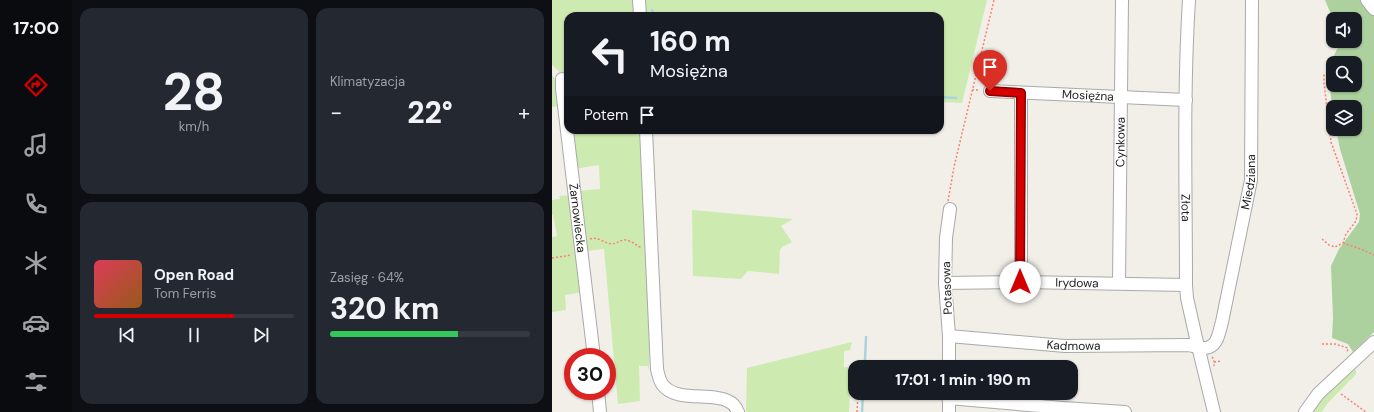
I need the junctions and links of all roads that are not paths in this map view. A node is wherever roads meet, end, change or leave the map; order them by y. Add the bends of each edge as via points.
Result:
1 (639, 0) edge
2 (1122, 0) edge
3 (1190, 0) edge
4 (1252, 0) edge
5 (1367, 0) edge
6 (1374, 9) edge
7 (640, 12) edge
8 (562, 79) dead end
9 (990, 91) dead end
10 (1021, 93) junction
11 (1120, 96) junction
12 (1186, 100) junction
13 (564, 106) edge
14 (567, 134) edge
15 (646, 134) edge
16 (950, 209) road end
17 (1020, 282) junction
18 (945, 283) junction
19 (1119, 283) junction
20 (1186, 285) junction
21 (949, 336) junction
22 (1374, 342) edge
23 (1199, 347) junction
24 (593, 348) edge
25 (949, 360) edge
26 (599, 400) edge
27 (948, 400) edge
28 (992, 400) edge
29 (600, 412) edge
30 (738, 412) edge
31 (949, 412) edge
32 (1125, 412) edge
33 (1214, 412) edge
34 (1305, 412) edge

1 - 7 street
2 - 11 street, Cynkowa
3 - 12 street, Złota
4 - 23 street, Miedziana via 1251,180 1218,336 1212,346
5 - 6 street
8 - 13 street, Żarnowiecka
9 - 10 street, Mosiężna
10 - 11 street, Mosiężna
10 - 17 street
11 - 12 street, Mosiężna
11 - 19 street, Cynkowa
12 - 20 street, Złota
14 - 24 street, Żarnowiecka
15 - 30 street via 659,378 663,385 673,392 727,400
16 - 18 street, Potasowa via 946,238
17 - 18 street, Irydowa
17 - 19 street, Irydowa
18 - 21 street, Potasowa
19 - 20 street, Irydowa
20 - 23 street, Złota
21 - 23 street, Kadmowa via 1065,346
21 - 25 street, Potasowa
22 - 34 street via 1318,394
23 - 33 street, Złota
26 - 29 street
27 - 31 street
28 - 32 street

